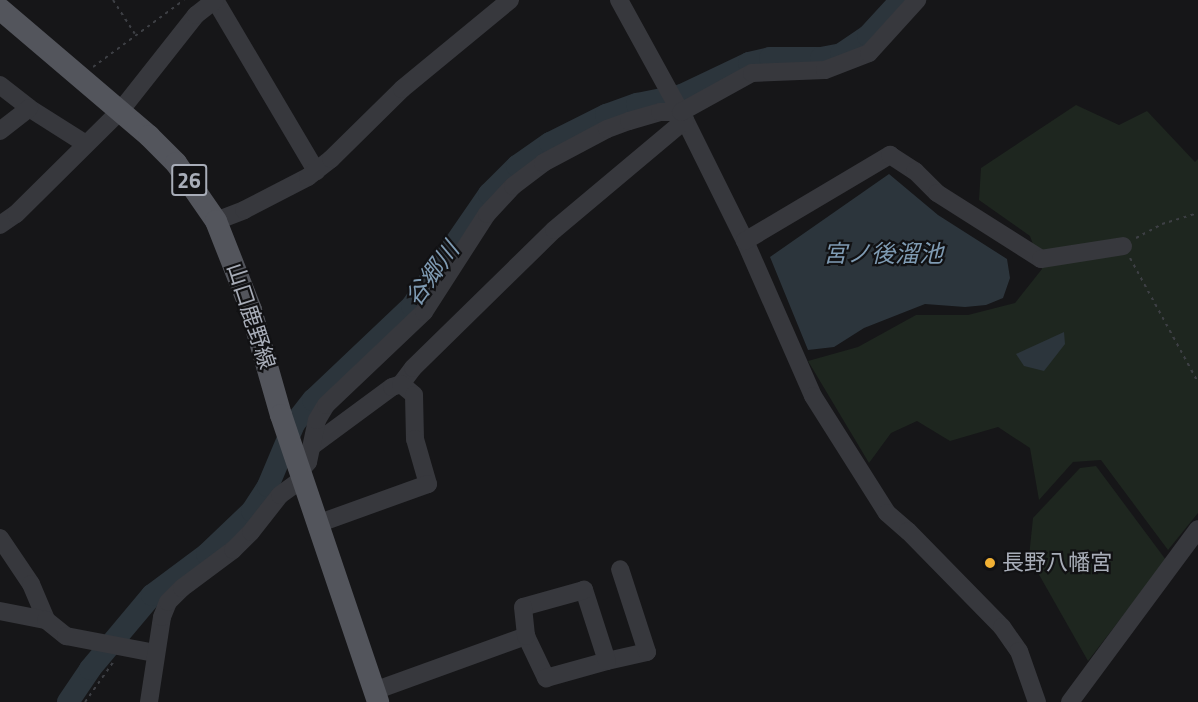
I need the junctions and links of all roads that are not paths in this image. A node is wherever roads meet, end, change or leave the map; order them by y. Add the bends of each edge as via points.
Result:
1 (215, 0) edge
2 (510, 0) edge
3 (619, 0) edge
4 (918, 0) edge
5 (0, 9) edge
6 (0, 85) edge
7 (29, 108) junction
8 (121, 110) junction
9 (681, 113) junction
10 (0, 131) edge
11 (86, 144) junction
12 (316, 171) junction
13 (216, 221) junction
14 (0, 225) edge
15 (745, 241) junction
16 (1122, 246) road end
17 (401, 384) junction
18 (302, 463) junction
19 (317, 524) junction
20 (1198, 529) edge
21 (0, 538) edge
22 (620, 568) dead end
23 (0, 611) edge
24 (45, 620) junction
25 (526, 636) junction
26 (155, 653) junction
27 (607, 661) junction
28 (376, 697) edge
29 (149, 702) edge
30 (1037, 702) edge
31 (1070, 702) edge

1 - 8 street via 196,15
1 - 12 street
2 - 12 street via 402,89
3 - 9 street
4 - 9 street via 869,53 825,70 752,73
5 - 8 main road, 山口鹿野線 / 26
6 - 7 street
7 - 10 street
7 - 11 street
8 - 11 street
8 - 13 main road, 山口鹿野線 / 26 via 176,163
9 - 15 street
9 - 17 street via 554,230
9 - 18 street via 660,112 607,129 543,163 513,186 487,214 424,312 326,405
11 - 14 street
12 - 13 street via 266,200
13 - 18 main road, 山口鹿野線 / 26 via 251,310 281,415
15 - 16 street via 890,155 915,171 937,193 1041,260
15 - 30 street via 813,396 865,480 887,513 1002,627 1019,651
17 - 18 street via 392,387
17 - 19 street via 414,395 415,439 428,484
18 - 19 main road, 山口鹿野線 / 26
18 - 26 street via 251,532 168,602
19 - 28 main road, 山口鹿野線 / 26
20 - 31 street
21 - 24 street via 31,584
22 - 27 street via 646,652
23 - 24 street
24 - 26 street via 66,636
25 - 27 street via 546,678
25 - 27 street via 523,607 584,590
25 - 28 street
26 - 29 street

